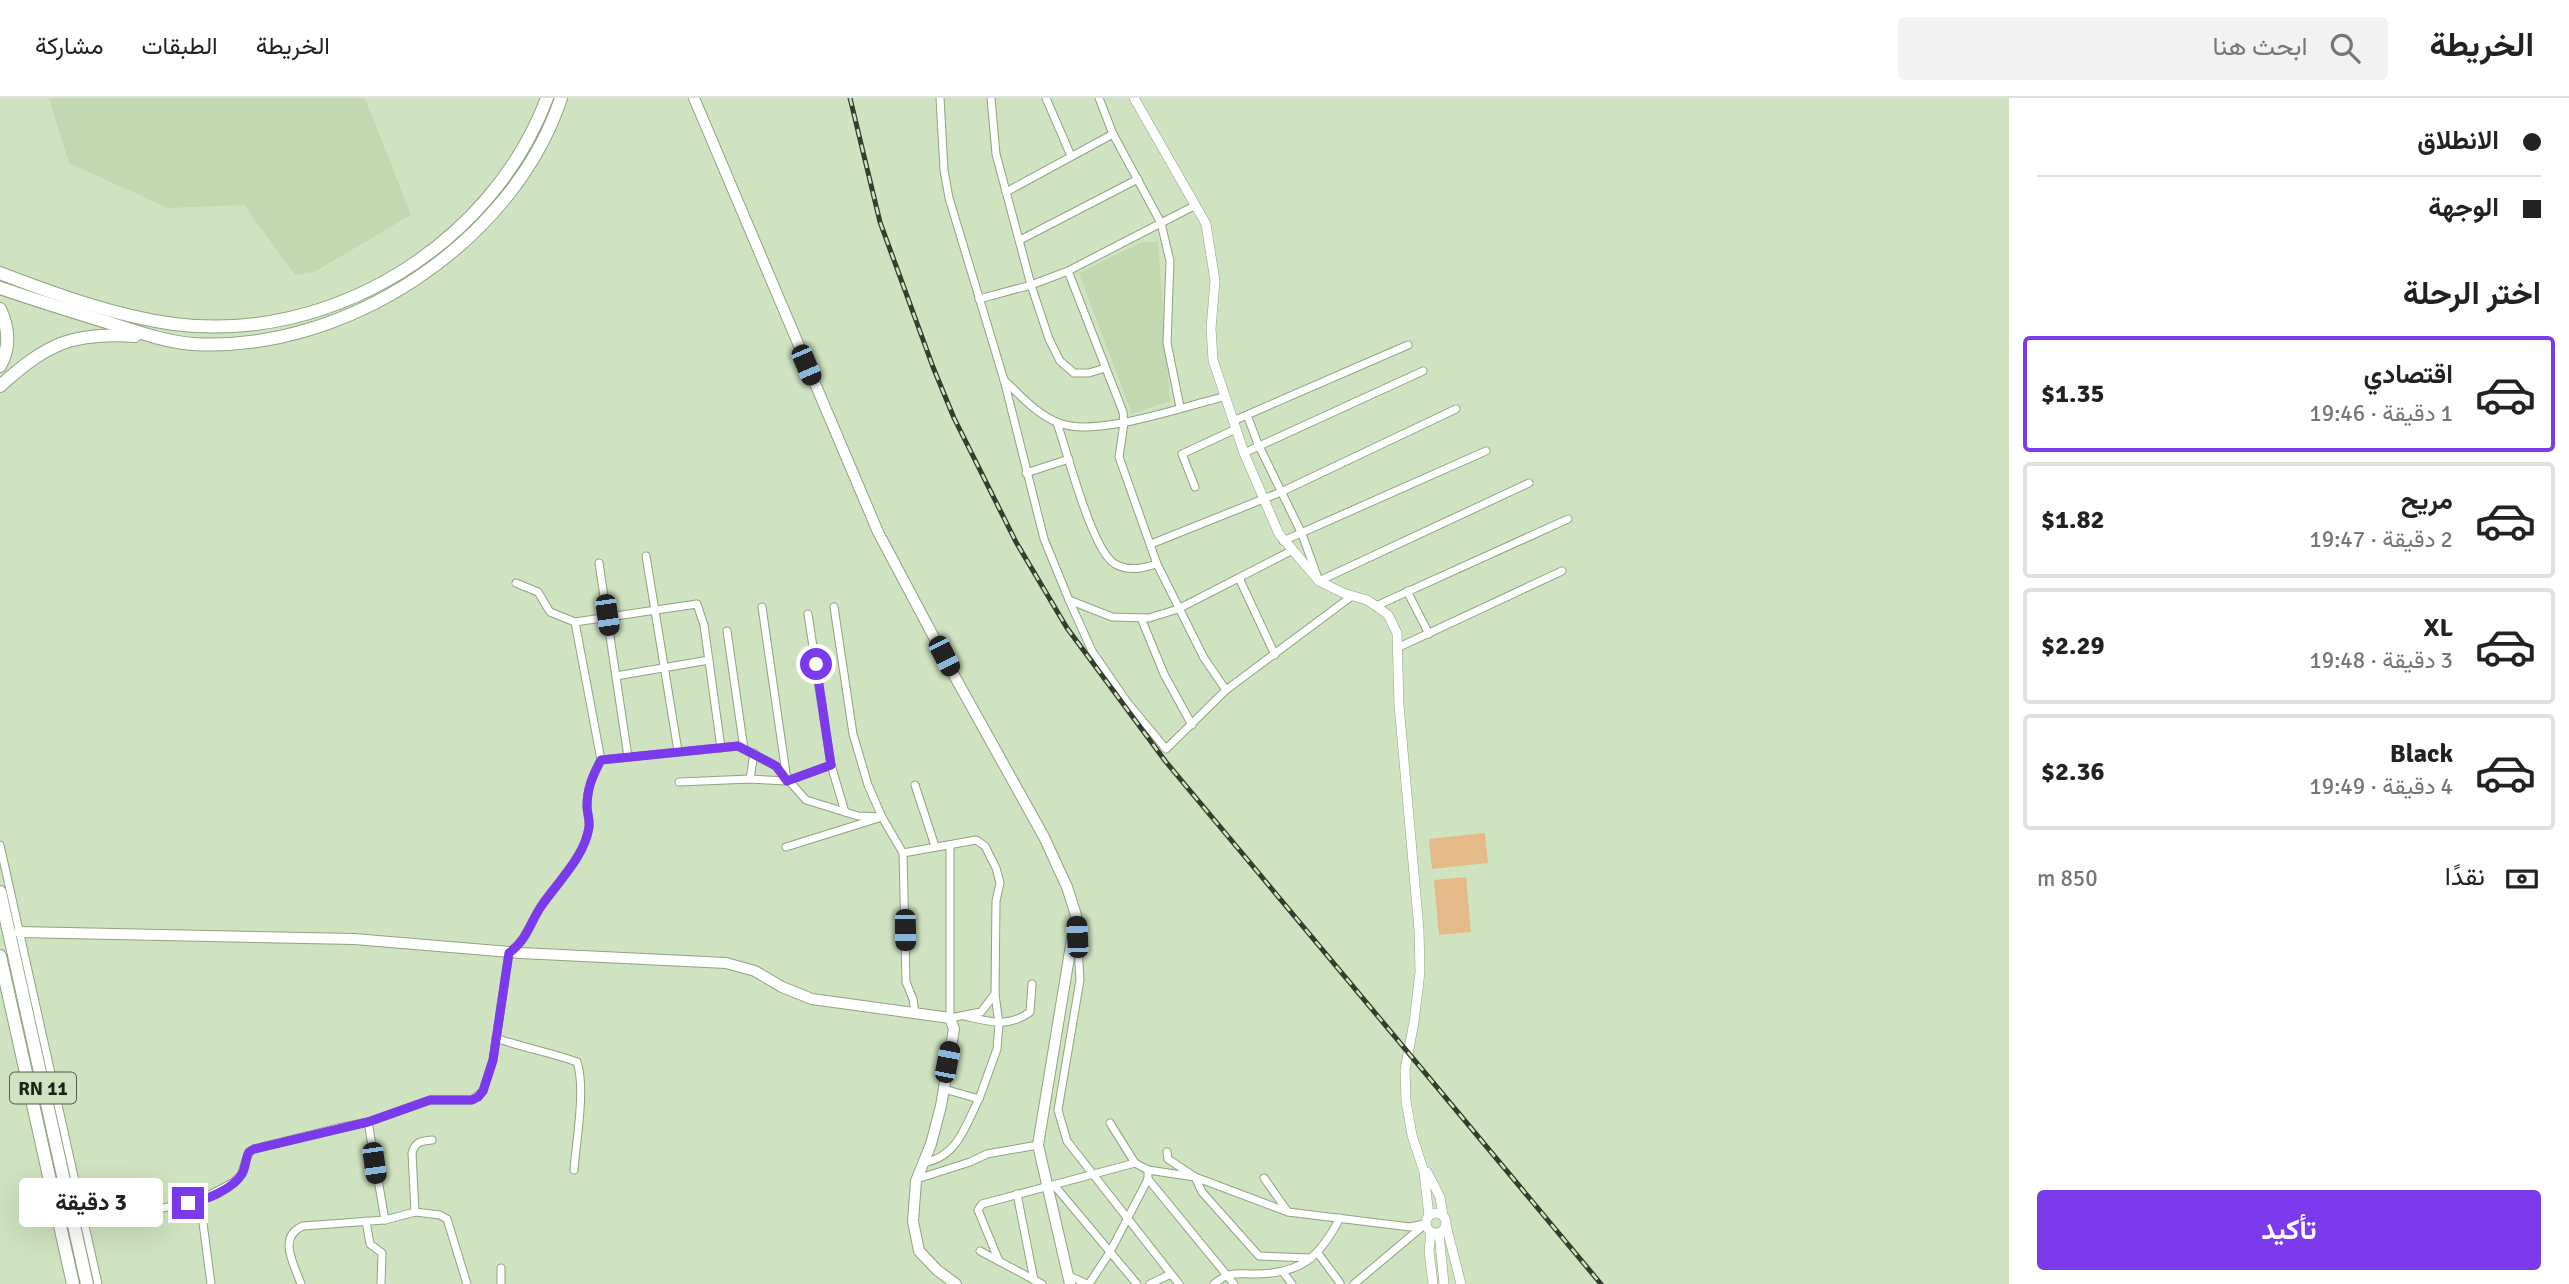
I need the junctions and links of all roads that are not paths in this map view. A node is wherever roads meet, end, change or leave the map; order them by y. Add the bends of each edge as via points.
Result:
1 (547, 98) edge
2 (561, 98) edge
3 (694, 98) edge
4 (940, 98) edge
5 (990, 98) edge
6 (1046, 98) edge
7 (1098, 98) edge
8 (1134, 98) edge
9 (1113, 134) junction
10 (1071, 156) junction
11 (1138, 179) junction
12 (1006, 192) junction
13 (1196, 205) junction
14 (1161, 223) junction
15 (1020, 240) junction
16 (0, 268) edge
17 (1068, 271) junction
18 (0, 273) edge
19 (21, 281) junction
20 (1031, 285) junction
21 (0, 288) edge
22 (979, 299) junction
23 (0, 309) edge
24 (153, 337) junction
25 (1408, 345) dead end
26 (0, 366) edge
27 (1105, 368) junction
28 (1423, 371) dead end
29 (1004, 380) junction
30 (0, 386) edge
31 (1224, 397) junction
32 (1180, 407) junction
33 (1456, 409) dead end
34 (1247, 415) junction
35 (1057, 423) junction
36 (1124, 423) junction
37 (1234, 425) junction
38 (1258, 444) junction
39 (1486, 451) dead end
40 (1244, 453) junction
41 (1069, 459) junction
42 (1027, 473) junction
43 (1529, 483) dead end
44 (1195, 488) dead end
45 (1281, 492) junction
46 (1263, 498) junction
47 (1568, 519) dead end
48 (1301, 534) junction
49 (1283, 541) junction
50 (1151, 544) junction
51 (1291, 551) junction
52 (646, 556) dead end
53 (599, 563) dead end
54 (1157, 564) junction
55 (1562, 571) dead end
56 (1239, 578) junction
57 (1319, 581) junction
58 (516, 583) dead end
59 (1407, 591) junction
60 (1352, 596) junction
61 (1069, 600) junction
62 (1376, 606) junction
63 (762, 607) dead end
64 (834, 607) dead end
65 (655, 608) junction
66 (1178, 609) junction
67 (808, 614) dead end
68 (607, 615) junction
69 (1141, 618) junction
70 (575, 622) junction
71 (727, 631) dead end
72 (1429, 634) junction
73 (1397, 648) junction
74 (1275, 655) junction
75 (709, 660) junction
76 (665, 668) junction
77 (616, 676) junction
78 (1226, 690) junction
79 (1192, 725) junction
80 (721, 748) junction
81 (744, 749) junction
82 (678, 751) junction
83 (754, 753) junction
84 (628, 757) junction
85 (601, 760) junction
86 (831, 765) junction
87 (750, 779) junction
88 (787, 781) junction
89 (679, 782) dead end
90 (915, 785) dead end
91 (845, 812) junction
92 (882, 817) junction
93 (0, 845) edge
94 (950, 845) junction
95 (935, 846) junction
96 (786, 847) dead end
97 (903, 853) junction
98 (0, 891) edge
99 (1076, 915) junction
100 (19, 932) junction
101 (509, 953) junction
102 (0, 956) edge
103 (1032, 984) dead end
104 (995, 994) junction
105 (915, 1013) junction
106 (962, 1016) junction
107 (950, 1018) junction
108 (999, 1024) junction
109 (496, 1038) junction
110 (944, 1089) junction
111 (979, 1099) junction
112 (368, 1122) junction
113 (1110, 1123) dead end
114 (432, 1140) dead end
115 (1038, 1145) junction
116 (1167, 1153) dead end
117 (1419, 1158) junction
118 (923, 1163) junction
119 (1135, 1163) junction
120 (574, 1170) dead end
121 (1148, 1170) junction
122 (1092, 1174) junction
123 (1195, 1177) junction
124 (1264, 1178) dead end
125 (917, 1179) junction
126 (1148, 1179) junction
127 (1051, 1186) junction
128 (1017, 1194) junction
129 (196, 1202) junction
130 (415, 1212) junction
131 (1288, 1212) junction
132 (1127, 1218) junction
133 (1340, 1219) junction
134 (1444, 1219) junction
135 (385, 1220) junction
136 (366, 1221) junction
137 (84, 1222) junction
138 (1431, 1226) junction
139 (980, 1251) dead end
140 (1110, 1252) junction
141 (1314, 1255) junction
142 (999, 1261) junction
143 (501, 1268) dead end
144 (1283, 1272) junction
145 (1171, 1274) junction
146 (1226, 1274) junction
147 (1069, 1280) edge
148 (1038, 1282) edge
149 (1340, 1283) edge
150 (73, 1284) edge
151 (87, 1284) edge
152 (98, 1284) edge
153 (211, 1284) edge
154 (301, 1284) edge
155 (381, 1284) edge
156 (467, 1284) edge
157 (501, 1284) edge
158 (956, 1284) edge
159 (1088, 1284) edge
160 (1137, 1284) edge
161 (1150, 1284) edge
162 (1179, 1284) edge
163 (1214, 1284) edge
164 (1234, 1284) edge
165 (1292, 1284) edge
166 (1354, 1284) edge
167 (1433, 1284) edge
168 (1444, 1284) edge
169 (1461, 1284) edge

1 - 19 highway via 513,164 472,215 415,264 343,302 255,323 175,324 117,312
2 - 24 highway via 529,162 492,213 446,258 392,295 325,323 264,340 191,344
3 - 99 main road via 878,532 1044,836
4 - 22 street via 949,198
5 - 12 street
6 - 10 street
7 - 9 street
8 - 13 street
9 - 10 street
9 - 11 street
10 - 12 street
11 - 14 street
11 - 15 street
12 - 15 street
13 - 14 street
13 - 31 street via 1206,224 1215,281 1210,328
14 - 17 street
14 - 32 street via 1170,261 1167,343
15 - 20 street
16 - 19 highway
17 - 20 street
17 - 27 street
18 - 19 highway
20 - 22 street
20 - 27 street via 1060,361 1074,373
21 - 24 highway
22 - 29 street
23 - 26 highway via 8,331
24 - 30 highway via 74,338 37,355
25 - 34 street
27 - 36 street
28 - 38 street
29 - 35 street
29 - 42 street
31 - 32 street
31 - 37 street
32 - 36 street
33 - 45 street
34 - 37 street
34 - 38 street
35 - 36 street via 1072,428
35 - 41 street
36 - 50 street via 1119,457
37 - 40 street
37 - 44 street via 1182,454
38 - 40 street
38 - 45 street
39 - 48 street
40 - 46 street
41 - 42 street
41 - 54 street via 1097,540 1112,563 1128,570
42 - 61 street via 1044,539
43 - 57 street
45 - 46 street
45 - 48 street
46 - 49 street
46 - 50 street
47 - 59 street
48 - 49 street
48 - 57 street
49 - 51 street
50 - 54 street
51 - 56 street
51 - 57 street
52 - 65 street
53 - 68 street
54 - 66 street
55 - 72 street
56 - 66 street
56 - 74 street
57 - 60 street
58 - 70 street via 538,592 550,612
59 - 62 street
59 - 72 street
60 - 62 street
60 - 74 street
61 - 69 street via 1112,617
61 - 79 street via 1092,651 1163,748 1169,748
62 - 73 street via 1388,615
63 - 88 street
64 - 92 street via 853,734
65 - 68 street
65 - 75 street via 698,604
65 - 76 street
66 - 69 street
66 - 78 street
67 - 86 street
68 - 70 street
68 - 77 street
69 - 79 street
70 - 85 street
71 - 81 street
72 - 73 street
73 - 117 street via 1420,972 1405,1069 1406,1101
74 - 78 street
75 - 76 street
75 - 80 street
76 - 77 street
76 - 82 street
77 - 84 street
78 - 79 street
80 - 81 street
80 - 82 street
81 - 83 street
82 - 84 street
83 - 87 street
83 - 88 street via 776,766
84 - 85 street
85 - 101 street via 590,781 589,827 583,845 530,930
86 - 88 street
86 - 91 street
87 - 88 street
87 - 89 street
88 - 91 street via 806,800
90 - 95 street
91 - 92 street
92 - 96 street
92 - 97 street
93 - 100 street
94 - 95 street
94 - 104 street via 976,840 985,846 996,868 1000,883
94 - 107 street
95 - 97 street
97 - 105 street via 906,982
98 - 151 highway, RN 11
99 - 115 main road
99 - 122 street via 1080,980 1058,1110 1067,1141
100 - 101 main road via 354,939
100 - 137 street
101 - 105 main road via 733,964 812,999
101 - 109 street
102 - 150 highway, RN 11
103 - 108 street via 1030,1012
104 - 106 street via 981,1012
104 - 108 street
105 - 107 main road
106 - 107 street
106 - 108 street
107 - 110 main road via 954,1029
108 - 111 street via 997,1049
109 - 112 street via 493,1060 478,1097 430,1100
109 - 120 street via 577,1062 580,1081
110 - 111 street
110 - 118 main road
111 - 118 street via 954,1147
112 - 129 street via 254,1149 234,1182
112 - 135 street
113 - 119 street
114 - 130 street via 420,1141 412,1153
115 - 125 street via 987,1154
115 - 127 main road
116 - 123 street via 1168,1159
117 - 134 street via 1440,1197
117 - 138 street
118 - 125 main road
119 - 121 street
119 - 122 street
121 - 123 street
121 - 126 street
122 - 127 street
122 - 132 street
123 - 131 street
123 - 141 street via 1202,1192 1259,1256
124 - 131 street
125 - 158 main road via 913,1221 919,1251
126 - 132 street
126 - 146 street
127 - 128 street
127 - 140 street
127 - 147 main road
128 - 142 street via 982,1203 978,1210
128 - 148 street
129 - 137 street
129 - 153 street
130 - 135 street
130 - 156 street via 447,1219
131 - 133 street
132 - 140 street
132 - 145 street
133 - 138 street
133 - 141 street
134 - 138 street
134 - 138 street via 1435,1213
134 - 169 street
135 - 136 street
136 - 154 street via 303,1226 289,1235
136 - 155 street via 370,1244 382,1253
137 - 152 street
138 - 166 street
138 - 167 street
138 - 168 street
139 - 142 street
140 - 159 street
140 - 160 street
141 - 144 street via 1298,1268
141 - 149 street
142 - 148 street
143 - 157 street
144 - 146 street
144 - 165 street
145 - 161 street
145 - 162 street
146 - 163 street
146 - 164 street
147 - 159 street

